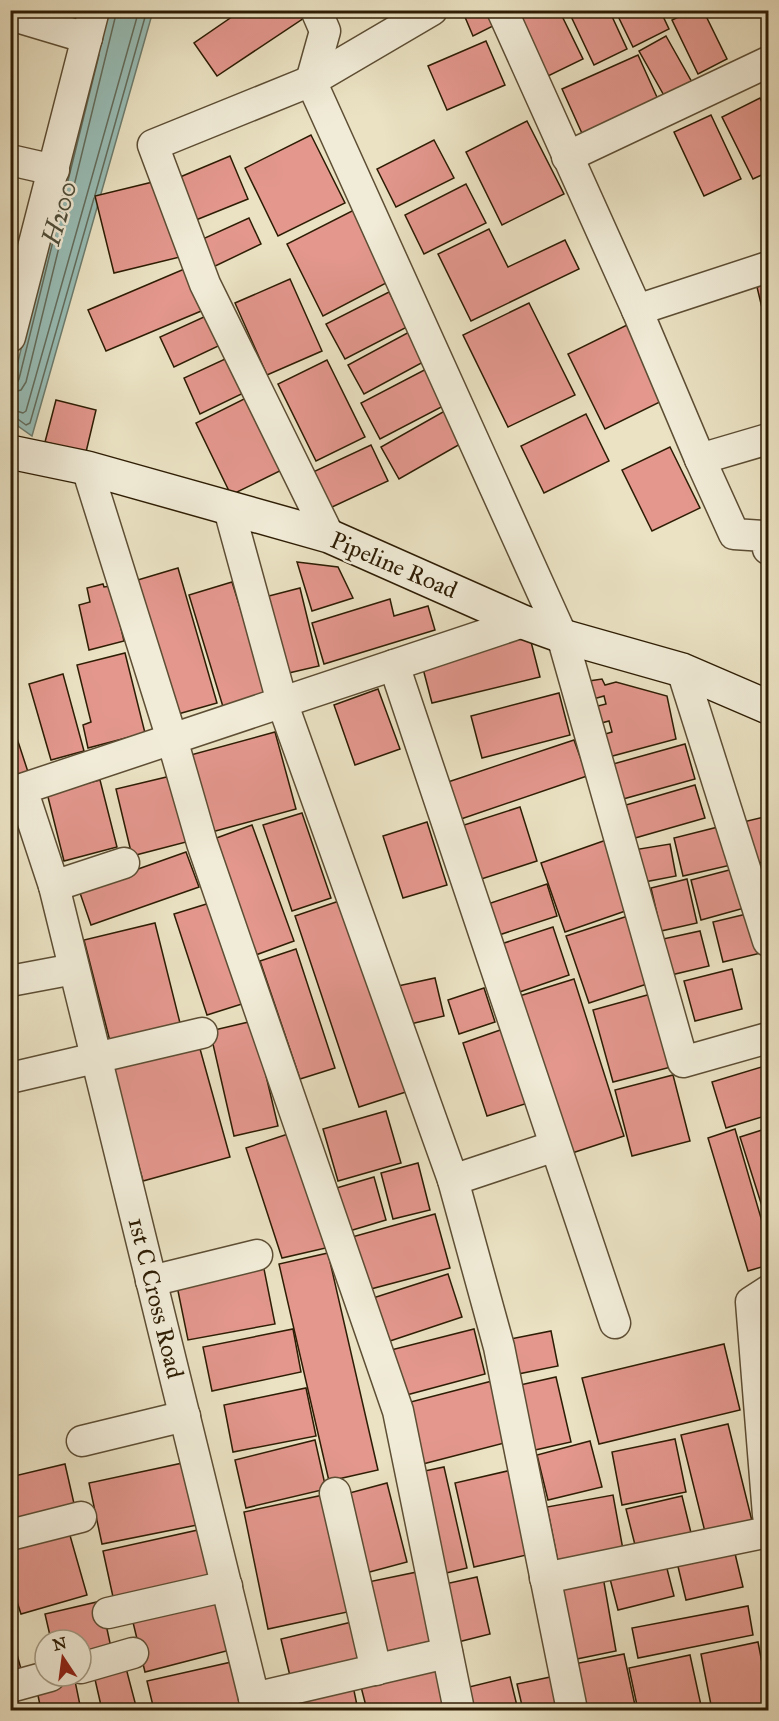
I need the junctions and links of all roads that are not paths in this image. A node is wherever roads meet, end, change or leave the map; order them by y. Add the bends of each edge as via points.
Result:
1 (316, 10) edge
2 (432, 10) edge
3 (502, 10) edge
4 (10, 15) edge
5 (91, 24) edge
6 (768, 62) edge
7 (311, 81) junction
8 (567, 157) junction
9 (10, 160) edge
10 (54, 170) junction
11 (768, 267) edge
12 (15, 301) edge
13 (637, 310) junction
14 (10, 337) edge
15 (768, 439) edge
16 (10, 452) edge
17 (699, 459) junction
18 (87, 468) junction
19 (229, 509) junction
20 (329, 536) junction
21 (768, 549) edge
22 (523, 622) junction
23 (562, 636) junction
24 (394, 665) junction
25 (682, 670) junction
26 (282, 702) junction
27 (768, 708) edge
28 (172, 739) junction
29 (124, 863) dead end
30 (54, 886) junction
31 (768, 941) edge
32 (75, 969) junction
33 (10, 981) edge
34 (202, 1032) dead end
35 (768, 1038) edge
36 (96, 1058) junction
37 (10, 1078) edge
38 (555, 1146) junction
39 (453, 1180) junction
40 (257, 1255) dead end
41 (151, 1281) junction
42 (768, 1291) edge
43 (615, 1323) dead end
44 (185, 1416) junction
45 (82, 1441) dead end
46 (334, 1493) dead end
47 (768, 1515) edge
48 (81, 1517) dead end
49 (768, 1532) edge
50 (10, 1535) edge
51 (545, 1578) junction
52 (227, 1586) junction
53 (108, 1613) dead end
54 (133, 1653) dead end
55 (447, 1653) junction
56 (93, 1665) edge
57 (376, 1670) junction
58 (33, 1681) edge
59 (10, 1687) edge
60 (256, 1704) edge
61 (459, 1710) edge
62 (572, 1710) edge

1 - 7 street via 325,31
2 - 7 street
3 - 8 street
4 - 5 street
5 - 10 street
6 - 8 street
7 - 20 street via 153,145 205,284
7 - 23 street
8 - 13 street
9 - 10 street
10 - 12 street
11 - 13 street
12 - 14 street
13 - 17 street
15 - 17 street
16 - 18 street, Pipeline Road
17 - 21 street via 734,534 765,536
18 - 19 street, Pipeline Road
18 - 28 street
19 - 20 street, Pipeline Road
19 - 26 street
20 - 22 street, Pipeline Road
22 - 23 street, Pipeline Road
22 - 24 street
23 - 25 street, Pipeline Road
23 - 35 street via 683,1062
24 - 26 street
24 - 38 street
25 - 27 street, Pipeline Road
25 - 31 street
26 - 28 street
26 - 39 street
28 - 30 street, 1st C Cross Road via 21,789
28 - 55 street via 202,843 398,1411
29 - 30 street
30 - 32 street, 1st C Cross Road
32 - 33 street
32 - 36 street, 1st C Cross Road
34 - 36 street
36 - 37 street
36 - 41 street, 1st C Cross Road
38 - 39 street
38 - 43 street
39 - 51 street via 499,1347
40 - 41 street
41 - 44 street, 1st C Cross Road
42 - 47 street via 751,1302
44 - 45 street
44 - 52 street, 1st C Cross Road
46 - 57 street
48 - 50 street
49 - 51 street
51 - 62 street
52 - 53 street
52 - 60 street, 1st C Cross Road
54 - 56 street
55 - 57 street
55 - 61 street
57 - 60 street
58 - 59 street

